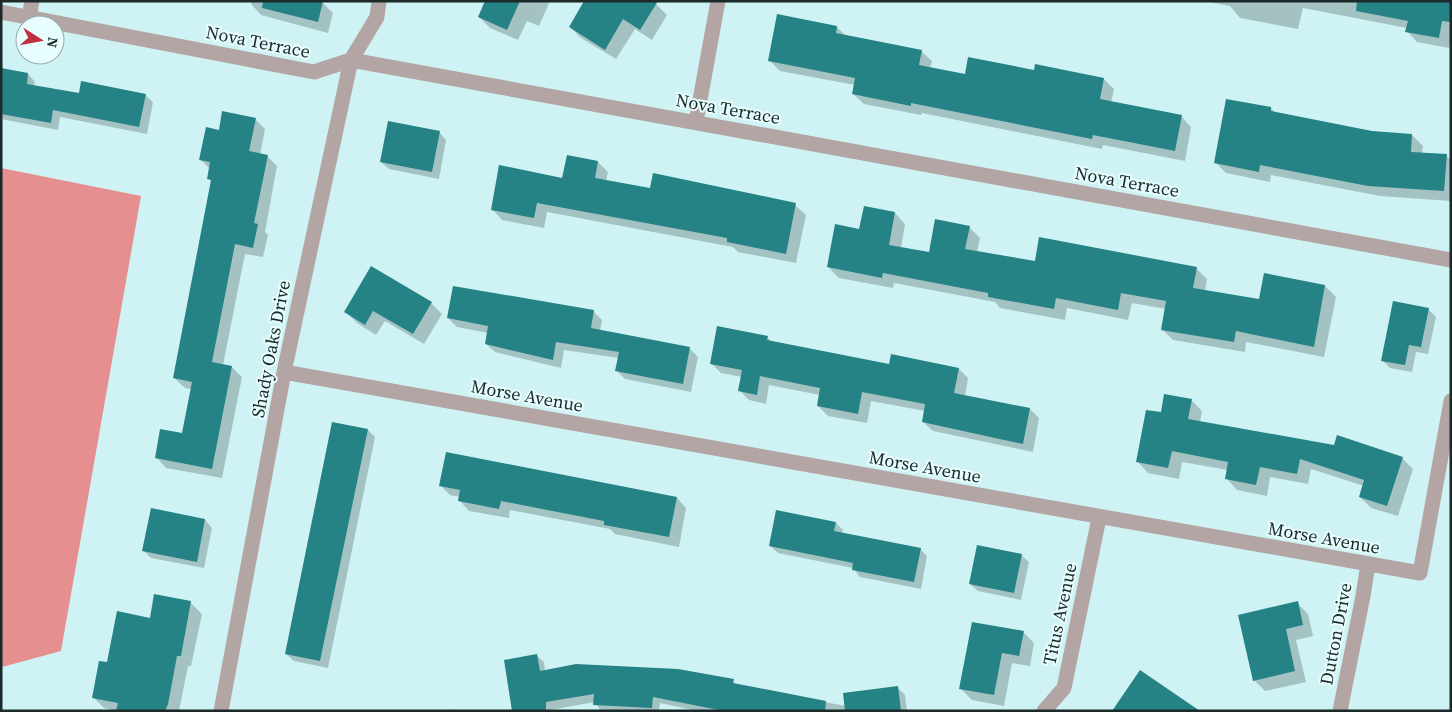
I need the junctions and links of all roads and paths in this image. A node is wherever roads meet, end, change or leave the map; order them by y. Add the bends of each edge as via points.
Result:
1 (32, 1) edge
2 (380, 1) edge
3 (718, 1) edge
4 (1, 12) edge
5 (22, 15) edge
6 (29, 15) edge
7 (65, 23) edge
8 (351, 60) junction
9 (696, 122) junction
10 (1451, 260) edge
11 (284, 372) junction
12 (1451, 401) edge
13 (1099, 518) junction
14 (1368, 564) junction
15 (221, 711) edge
16 (1044, 711) edge
17 (1340, 711) edge

1 - 6 street
2 - 8 street, Shady Oaks Drive via 377,17
3 - 9 street
4 - 5 street, Nova Terrace
7 - 8 street, Nova Terrace via 314,72
8 - 9 street, Nova Terrace
8 - 11 street, Shady Oaks Drive
9 - 10 street, Nova Terrace
11 - 13 street, Morse Avenue
11 - 15 street, Shady Oaks Drive
12 - 14 street, Morse Avenue via 1420,573
13 - 14 street, Morse Avenue
13 - 16 street, Titus Avenue via 1064,688
14 - 17 street, Dutton Drive

